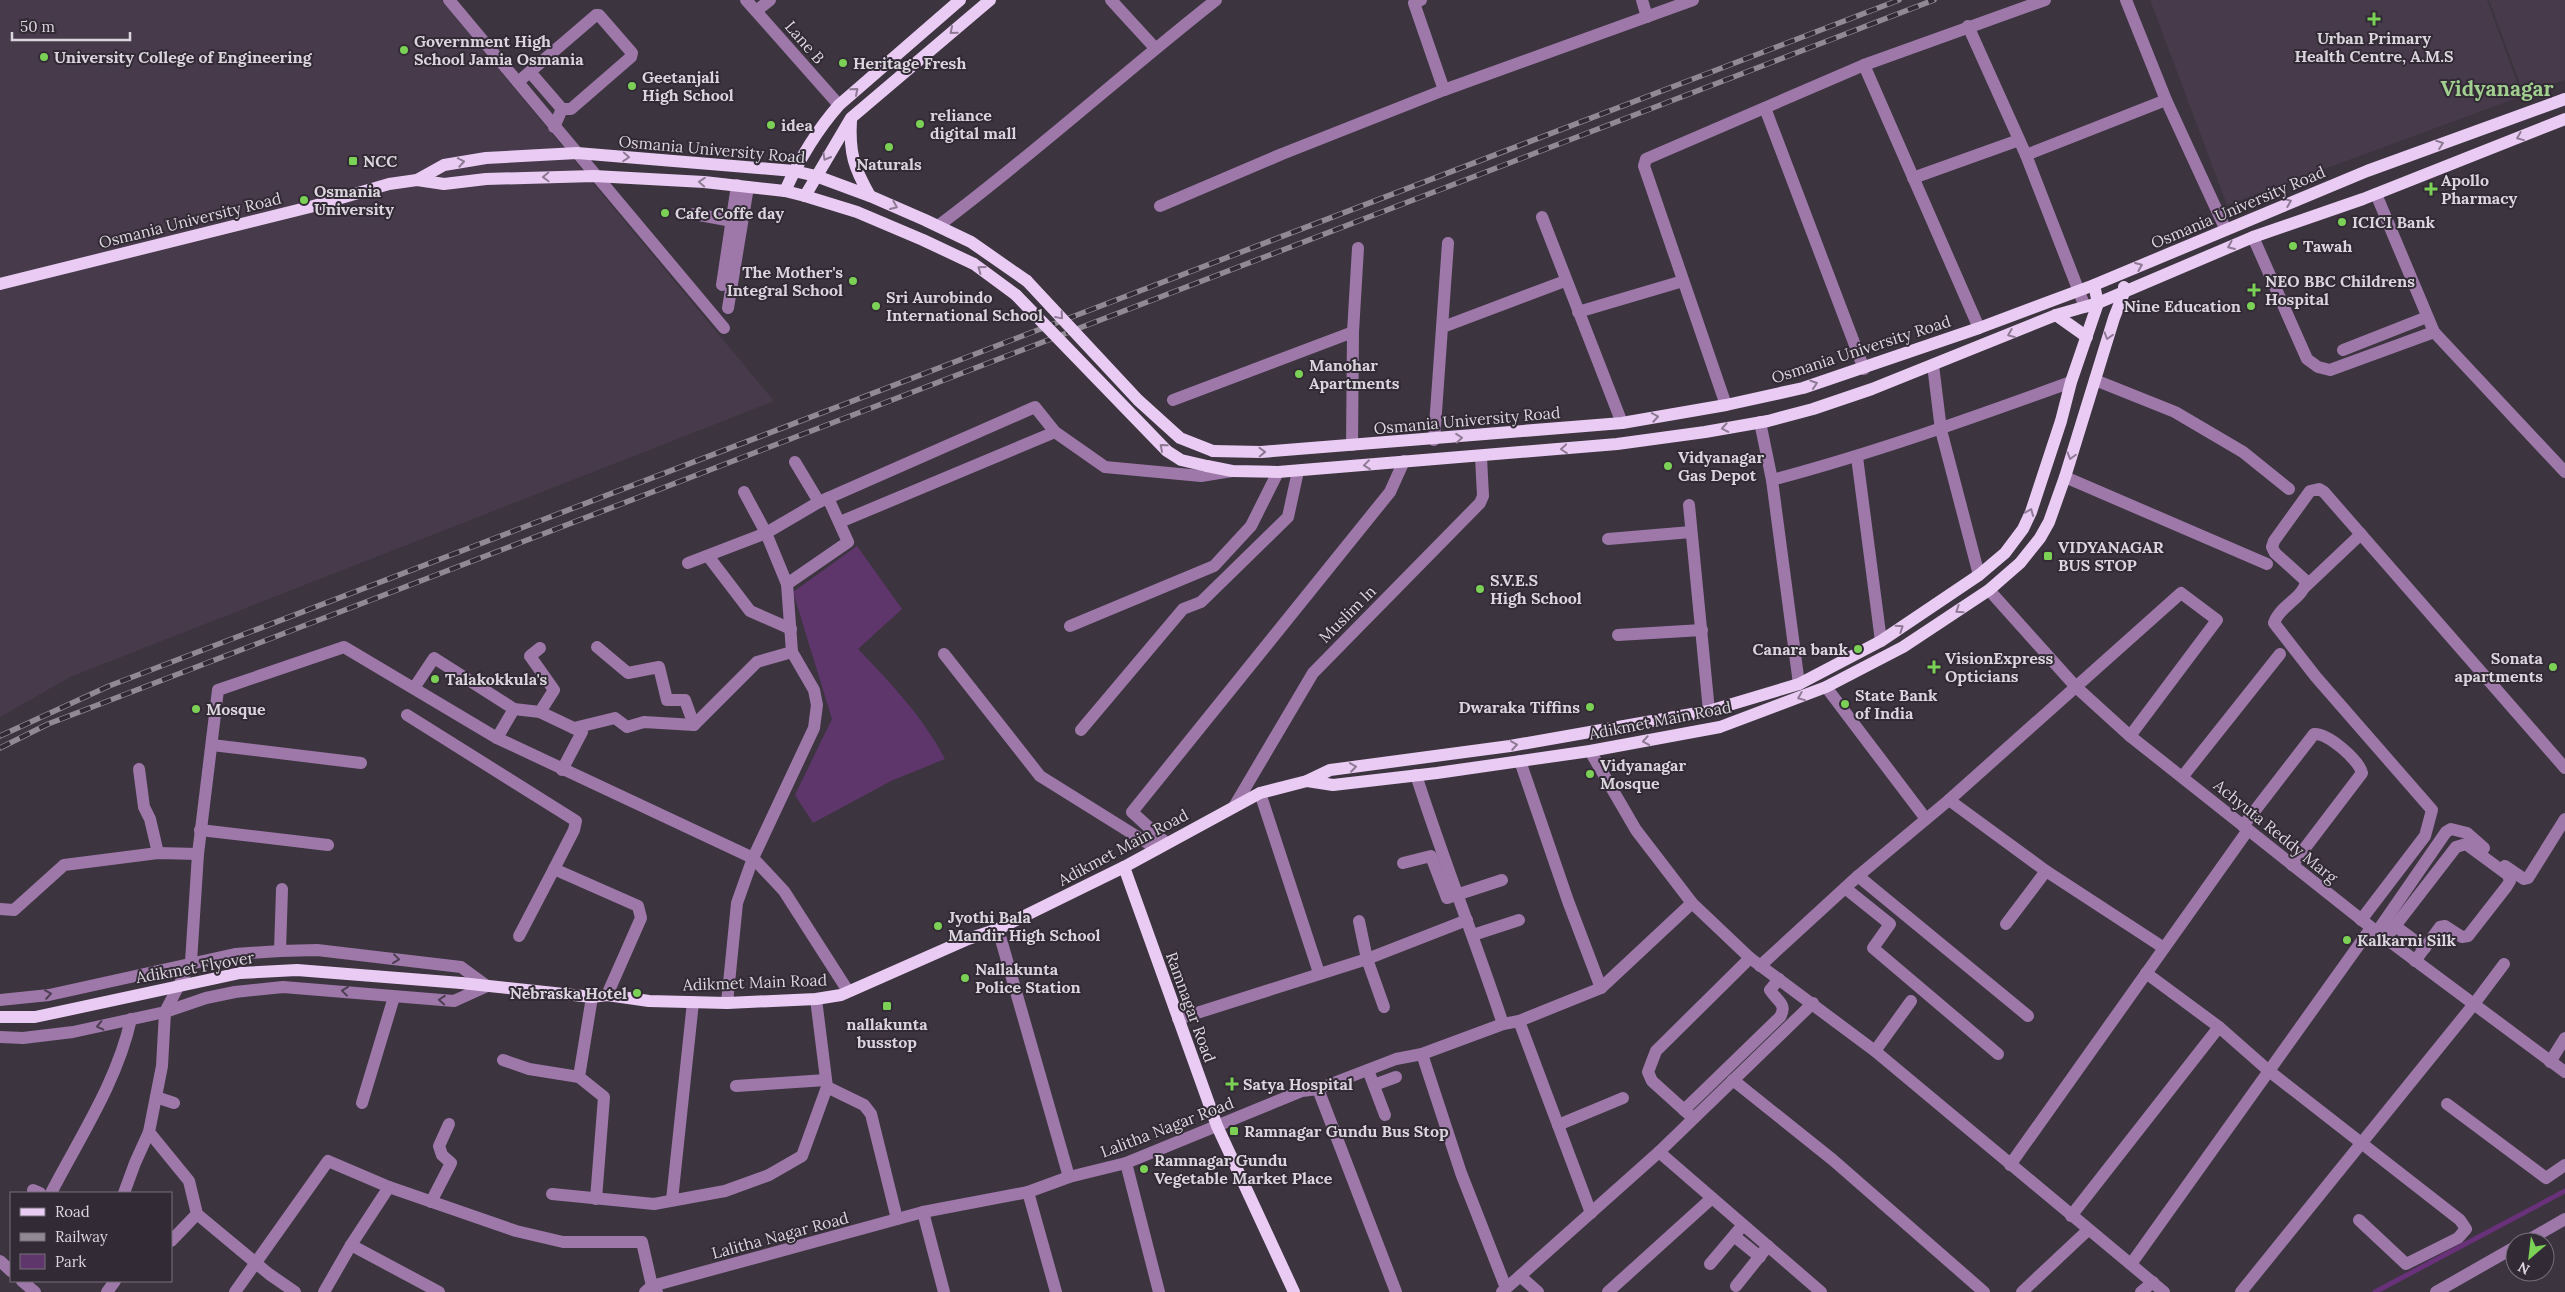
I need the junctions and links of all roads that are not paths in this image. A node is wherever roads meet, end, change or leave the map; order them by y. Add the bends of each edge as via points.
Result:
1 (448, 0) edge
2 (746, 0) edge
3 (770, 0) edge
4 (960, 0) edge
5 (990, 0) edge
6 (1112, 0) edge
7 (1216, 0) edge
8 (1421, 0) edge
9 (1642, 0) edge
10 (1693, 0) edge
11 (2045, 0) edge
12 (2126, 0) edge
13 (756, 11) junction
14 (1648, 18) junction
15 (1968, 26) junction
16 (1155, 48) junction
17 (1864, 64) junction
18 (530, 72) junction
19 (518, 82) junction
20 (1444, 90) junction
21 (2565, 99) edge
22 (2166, 100) junction
23 (839, 105) junction
24 (1765, 108) junction
25 (562, 109) junction
26 (851, 118) junction
27 (2565, 119) edge
28 (554, 127) junction
29 (2019, 140) junction
30 (577, 153) junction
31 (2026, 155) junction
32 (794, 171) junction
33 (594, 176) junction
34 (816, 176) junction
35 (1913, 178) junction
36 (416, 180) junction
37 (743, 186) junction
38 (785, 191) junction
39 (2376, 194) junction
40 (805, 196) junction
41 (870, 196) junction
42 (1160, 206) dead end
43 (694, 214) dead end
44 (1542, 217) dead end
45 (732, 221) junction
46 (938, 226) junction
47 (2225, 228) junction
48 (2253, 237) junction
49 (1448, 243) dead end
50 (1358, 248) dead end
51 (2119, 274) junction
52 (1565, 281) junction
53 (1684, 281) junction
54 (0, 284) edge
55 (722, 285) dead end
56 (2094, 285) junction
57 (2079, 289) junction
58 (2125, 290) junction
59 (2098, 303) junction
60 (2084, 307) junction
61 (728, 308) dead end
62 (1578, 312) junction
63 (2056, 315) junction
64 (2427, 317) junction
65 (1443, 327) junction
66 (724, 328) dead end
67 (1978, 328) junction
68 (1353, 332) junction
69 (2434, 332) junction
70 (2087, 337) junction
71 (2343, 350) dead end
72 (1933, 365) junction
73 (1864, 368) junction
74 (2095, 380) junction
75 (2071, 382) junction
76 (1172, 400) dead end
77 (1726, 405) junction
78 (1760, 422) junction
79 (1622, 423) junction
80 (1941, 430) junction
81 (1055, 432) junction
82 (1434, 440) junction
83 (1352, 445) junction
84 (1481, 456) junction
85 (1857, 457) junction
86 (1404, 461) junction
87 (795, 462) dead end
88 (1232, 471) junction
89 (1298, 471) junction
90 (1278, 472) junction
91 (2565, 472) edge
92 (2065, 477) junction
93 (1772, 480) junction
94 (2289, 489) dead end
95 (744, 492) dead end
96 (824, 500) junction
97 (1689, 505) dead end
98 (840, 522) junction
99 (1691, 532) junction
100 (766, 533) junction
101 (2360, 534) junction
102 (1608, 540) dead end
103 (708, 556) junction
104 (688, 564) dead end
105 (2266, 564) dead end
106 (1979, 576) junction
107 (787, 584) junction
108 (2305, 587) junction
109 (1989, 590) junction
110 (1070, 626) dead end
111 (791, 629) junction
112 (1702, 630) junction
113 (1618, 636) dead end
114 (1881, 641) junction
115 (596, 647) dead end
116 (540, 648) dead end
117 (792, 652) junction
118 (944, 654) dead end
119 (2280, 654) dead end
120 (1799, 684) junction
121 (1826, 687) junction
122 (2076, 687) junction
123 (414, 688) junction
124 (514, 708) junction
125 (1709, 711) junction
126 (540, 712) junction
127 (407, 715) dead end
128 (694, 725) junction
129 (574, 728) junction
130 (1081, 730) dead end
131 (2130, 736) junction
132 (497, 738) junction
133 (212, 745) junction
134 (1590, 751) junction
135 (1520, 762) junction
136 (361, 764) dead end
137 (2565, 768) edge
138 (139, 769) dead end
139 (562, 770) junction
140 (1416, 775) junction
141 (2183, 776) junction
142 (1307, 781) junction
143 (1260, 793) junction
144 (1949, 800) junction
145 (1235, 805) junction
146 (1926, 819) junction
147 (2565, 819) edge
148 (2430, 821) junction
149 (2246, 828) junction
150 (200, 830) junction
151 (2446, 832) junction
152 (328, 844) dead end
153 (1162, 846) junction
154 (158, 854) junction
155 (198, 854) junction
156 (753, 858) junction
157 (1403, 863) dead end
158 (2292, 865) junction
159 (1124, 867) junction
160 (554, 869) junction
161 (1439, 870) junction
162 (2046, 870) junction
163 (1858, 876) junction
164 (1502, 880) dead end
165 (1845, 888) junction
166 (282, 889) dead end
167 (1458, 894) junction
168 (1692, 903) junction
169 (0, 909) edge
170 (1467, 920) junction
171 (1519, 920) dead end
172 (2360, 920) junction
173 (1359, 921) dead end
174 (2006, 924) dead end
175 (2395, 926) junction
176 (998, 930) junction
177 (2378, 933) junction
178 (1473, 935) junction
179 (518, 936) dead end
180 (2164, 948) junction
181 (2425, 948) junction
182 (280, 951) junction
183 (1368, 958) junction
184 (1750, 958) junction
185 (2415, 961) junction
186 (192, 962) junction
187 (2504, 964) dead end
188 (1760, 966) junction
189 (1319, 972) junction
190 (2146, 973) junction
191 (1779, 979) junction
192 (180, 984) junction
193 (487, 986) junction
194 (1601, 988) junction
195 (848, 991) junction
196 (607, 995) junction
197 (394, 997) junction
198 (592, 997) junction
199 (816, 999) junction
200 (0, 1000) edge
201 (1911, 1001) dead end
202 (693, 1002) junction
203 (727, 1003) junction
204 (1812, 1003) junction
205 (2474, 1004) junction
206 (1384, 1007) dead end
207 (165, 1012) junction
208 (2028, 1016) dead end
209 (0, 1017) edge
210 (130, 1019) junction
211 (1178, 1019) junction
212 (1519, 1021) junction
213 (1503, 1024) junction
214 (2219, 1027) junction
215 (0, 1037) edge
216 (2565, 1038) edge
217 (1875, 1051) junction
218 (1422, 1054) junction
219 (1998, 1054) dead end
220 (503, 1060) dead end
221 (2550, 1062) junction
222 (1368, 1070) junction
223 (2269, 1071) junction
224 (2565, 1072) edge
225 (579, 1076) junction
226 (1396, 1077) dead end
227 (1733, 1080) junction
228 (826, 1084) junction
229 (1374, 1085) junction
230 (736, 1086) dead end
231 (1318, 1089) junction
232 (156, 1097) junction
233 (1624, 1098) dead end
234 (362, 1103) dead end
235 (174, 1104) dead end
236 (2448, 1104) dead end
237 (1689, 1114) junction
238 (1386, 1115) dead end
239 (449, 1124) dead end
240 (1558, 1125) junction
241 (1217, 1126) junction
242 (149, 1132) junction
243 (2360, 1142) junction
244 (1659, 1152) junction
245 (1126, 1163) junction
246 (2010, 1164) junction
247 (2565, 1165) edge
248 (1068, 1177) junction
249 (389, 1187) junction
250 (52, 1192) edge
251 (124, 1192) edge
252 (1028, 1192) junction
253 (552, 1194) dead end
254 (1712, 1198) junction
255 (596, 1199) junction
256 (672, 1200) junction
257 (431, 1202) junction
258 (923, 1212) junction
259 (1591, 1213) junction
260 (197, 1214) junction
261 (2071, 1216) junction
262 (897, 1219) junction
263 (2565, 1219) edge
264 (2359, 1220) dead end
265 (1743, 1224) junction
266 (2088, 1230) junction
267 (2542, 1232) edge
268 (1734, 1236) junction
269 (172, 1240) edge
270 (350, 1246) junction
271 (1768, 1246) junction
272 (2505, 1254) edge
273 (1760, 1257) junction
274 (0, 1261) edge
275 (256, 1261) junction
276 (1710, 1264) dead end
277 (2131, 1264) junction
278 (10, 1270) edge
279 (1520, 1276) junction
280 (23, 1282) edge
281 (2153, 1282) junction
282 (1736, 1286) dead end
283 (652, 1290) edge
284 (1504, 1290) edge
285 (35, 1292) edge
286 (235, 1292) edge
287 (295, 1292) edge
288 (324, 1292) edge
289 (439, 1292) edge
290 (944, 1292) edge
291 (1056, 1292) edge
292 (1159, 1292) edge
293 (1294, 1292) edge
294 (1396, 1292) edge
295 (1538, 1292) edge
296 (1608, 1292) edge
297 (1821, 1292) edge
298 (1984, 1292) edge
299 (2022, 1292) edge
300 (2141, 1292) edge
301 (2164, 1292) edge
302 (2241, 1292) edge
303 (2436, 1292) edge

1 - 19 street
2 - 13 street, Lane B
3 - 13 street
23 -> 4 main road
5 -> 26 main road
6 - 16 street
7 - 16 street
8 - 20 street via 1414,3
9 - 14 street
10 - 14 street
11 - 15 street
12 - 22 street
13 - 23 street, Lane B
14 - 20 street
15 - 17 street
15 - 29 street
16 - 46 street via 995,183
17 - 24 street
17 - 35 street
18 - 19 street
18 - 25 street
18 - 25 street via 596,15 632,53 571,109
19 - 28 street
20 - 42 street
47 -> 21 main road, Osmania University Road via 2367,171
22 - 31 street
22 - 47 street
23 - 32 main road via 825,121
24 - 53 street via 1645,161
24 - 73 street
25 - 28 street
26 -> 34 main road
26 - 41 main road via 851,155
27 -> 39 main road, Osmania University Road
28 - 30 street
29 - 31 street
29 - 35 street
30 -> 32 main road, Osmania University Road
30 - 33 street
36 -> 30 main road, Osmania University Road via 444,165 486,158
31 - 57 street
32 - 34 main road, Osmania University Road
32 - 38 main road
33 -> 36 main road, Osmania University Road via 486,179 444,184
37 -> 33 main road, Osmania University Road
33 - 66 street
34 - 40 main road
34 - 41 main road, Osmania University Road
35 - 67 street
36 - 54 main road, Osmania University Road via 389,184 301,210
37 - 38 main road, Osmania University Road
37 - 45 street
37 - 61 street
38 - 40 main road, Osmania University Road
39 - 48 main road, Osmania University Road
39 - 64 street
88 -> 40 main road, Osmania University Road, bridge via 1180,460 1167,451 1016,295 974,264 857,212
41 -> 46 main road, Osmania University Road
43 - 45 street
44 - 52 street
45 - 55 street
46 -> 83 main road, Osmania University Road, bridge via 971,242 1034,288 1138,400 1180,438 1213,451 1261,452
51 -> 47 main road, Osmania University Road
48 -> 58 main road, Osmania University Road
48 - 69 street via 2307,359 2318,367 2330,370
49 - 65 street
50 - 68 street
51 - 56 main road, Osmania University Road
51 - 58 main road
52 - 62 street
52 - 65 street
53 - 62 street
53 - 77 street
56 - 57 main road, Osmania University Road
56 - 59 main road
57 - 60 street
57 - 67 main road, Osmania University Road
58 - 59 main road, Osmania University Road
58 -> 74 main road, Adikmet Main Road
59 - 60 main road, Osmania University Road
59 - 70 main road, Adikmet Main Road
60 - 63 main road, Osmania University Road
62 - 79 street
63 - 70 main road
63 -> 72 main road, Osmania University Road
64 - 69 street
64 - 71 street
65 - 82 street
67 - 73 main road, Osmania University Road
68 - 76 street
68 - 83 street
69 - 91 street
70 - 75 main road, Adikmet Main Road
72 - 78 main road, Osmania University Road via 1812,409
72 - 80 street
77 -> 73 main road, Osmania University Road via 1803,388
74 -> 92 main road, Adikmet Main Road
74 - 94 street via 2176,412 2243,452
75 - 80 street
106 -> 75 main road, Adikmet Main Road via 2005,553 2031,512 2062,421
79 -> 77 main road, Osmania University Road
78 -> 84 main road, Osmania University Road via 1617,444
78 - 93 street
82 -> 79 main road, Osmania University Road
80 - 85 street
80 - 106 street
81 - 88 street via 1105,467 1201,476
81 - 96 street via 1035,407
81 - 98 street
82 - 83 main road, Osmania University Road
84 - 86 main road, Osmania University Road
84 - 145 street, Muslim ln via 1483,496 1480,503 1313,673
85 - 93 street
85 - 114 street
86 -> 89 main road, Osmania University Road
86 - 153 street via 1390,492 1132,812
87 - 96 street
88 - 90 main road, Osmania University Road
89 - 90 main road, Osmania University Road
89 - 130 street via 1288,517 1201,602 1183,609
90 - 110 street via 1251,526 1214,566
92 - 105 street
92 - 109 main road, Adikmet Main Road via 2040,538 2020,563
93 - 120 street
95 - 100 street
96 - 98 street
96 - 100 street
97 - 99 street
98 - 107 street via 847,544
99 - 102 street
99 - 112 street
100 - 103 street
100 - 107 street
101 - 108 street
101 - 108 street via 2324,492 2319,489 2310,491 2272,547 2302,575
101 - 137 street
103 - 104 street
103 - 111 street via 750,611
114 -> 106 main road, Adikmet Main Road
107 - 111 street
108 - 148 street via 2279,612 2274,623 2276,628 2432,810
109 -> 121 main road, Adikmet Main Road via 1903,647
109 - 122 street, Achyuta Reddy Marg
111 - 117 street
112 - 113 street
112 - 125 street
114 - 120 main road, Adikmet Main Road
115 - 128 street via 628,673 659,668 667,700 685,700
116 - 126 street via 530,656 554,690
117 - 128 street via 757,662
117 - 156 street via 814,690 817,717
118 - 153 street via 1040,776
119 - 141 street
120 - 125 main road, Adikmet Main Road
121 -> 134 main road, Adikmet Main Road via 1720,727
121 - 146 street
122 - 131 street, Achyuta Reddy Marg
122 - 131 street via 2181,593 2217,620
122 - 144 street
123 - 124 street via 434,658
123 - 132 street
123 - 133 street via 344,647 218,690
124 - 126 street
124 - 132 street
142 -> 125 main road, Adikmet Main Road via 1330,770 1510,746
126 - 129 street
127 - 160 street via 576,821
128 - 129 street via 644,722 632,728 615,718
129 - 139 street via 582,732
131 - 141 street, Achyuta Reddy Marg
132 - 139 street
133 - 136 street
133 - 150 street
134 - 135 main road, Adikmet Main Road
134 - 168 street via 1636,830
135 - 140 main road, Adikmet Main Road
135 - 194 street
138 - 154 street via 144,807
139 - 156 street
140 - 142 main road, Adikmet Main Road via 1333,786
140 - 161 street
141 - 149 street, Achyuta Reddy Marg
142 - 143 main road, Adikmet Main Road
143 - 145 main road, Adikmet Main Road
143 - 189 street
144 - 146 street
144 - 162 street
145 - 153 main road, Adikmet Main Road
146 - 163 street
147 - 151 street via 2534,870 2524,880 2467,833
148 - 151 street
148 - 172 street via 2425,836
149 - 158 street, Achyuta Reddy Marg
149 - 158 street via 2314,734 2321,733 2332,740 2360,766 2362,773
149 - 180 street
150 - 152 street
150 - 155 street
151 - 177 street
153 - 159 main road, Adikmet Main Road
154 - 155 street
154 - 169 street via 64,865 14,910
155 - 186 street
156 - 195 street via 784,891
156 - 203 street via 737,903
157 - 161 street via 1431,856
158 - 172 street, Achyuta Reddy Marg
159 - 176 main road, Adikmet Main Road
159 - 211 main road, Ramnagar Road
160 - 179 street
160 - 196 street via 638,906 640,918
161 - 167 street
162 - 174 street
162 - 180 street
163 - 165 street
163 - 208 street
164 - 167 street
165 - 188 street
165 - 219 street via 1890,924 1873,948
166 - 182 street
167 - 170 street
168 - 184 street
168 - 194 street, Lalitha Nagar Road
170 - 178 street
170 - 183 street
171 - 178 street
172 - 177 street, Achyuta Reddy Marg
173 - 183 street
175 - 177 street
175 - 181 street
175 - 181 street via 2456,847 2466,844 2508,875 2510,881 2507,886 2468,936 2462,937 2445,926 2440,927
176 - 195 main road, Adikmet Main Road via 968,939
176 - 248 street
177 - 185 street, Achyuta Reddy Marg
177 - 223 street
178 - 213 street
180 - 190 street
181 - 185 street
182 - 186 street via 235,954
182 -> 193 street via 317,950 461,967
183 - 189 street
183 - 206 street
184 - 188 street
184 - 237 street via 1656,1051 1651,1061 1648,1072 1652,1080
185 - 205 street, Achyuta Reddy Marg
186 - 192 street
200 -> 186 street via 49,995
187 - 205 street
188 - 191 street
189 - 211 street
190 - 214 street
190 - 246 street
191 - 204 street
191 - 237 street via 1770,990 1782,1004 1784,1010 1780,1018
192 - 193 main road, Adikmet Flyover, bridge via 240,973 297,970
192 - 207 street
192 - 209 main road, Adikmet Flyover, bridge via 35,1016
193 -> 197 street via 454,1001
193 - 198 main road, Adikmet Main Road
194 - 212 street, Lalitha Nagar Road
195 - 199 main road, Adikmet Main Road
196 - 198 main road, Adikmet Main Road
196 - 202 main road, Adikmet Main Road via 649,1001
197 -> 207 street via 283,987 234,992
197 - 234 street
198 - 225 street
199 - 203 main road, Adikmet Main Road
199 - 228 street
201 - 217 street
202 - 203 main road, Adikmet Main Road
202 - 256 street
204 - 217 street
204 - 227 street
205 - 221 street, Achyuta Reddy Marg
205 - 243 street
207 - 210 street
207 - 232 street via 162,1066
210 -> 215 street via 73,1032 23,1038
210 - 250 street via 126,1042 112,1078
211 - 241 main road, Ramnagar Road
212 - 213 street, Lalitha Nagar Road
212 - 240 street
213 - 218 street, Lalitha Nagar Road
214 - 223 street
214 - 261 street
216 - 221 street
217 - 246 street
218 - 222 street, Lalitha Nagar Road via 1396,1059
218 - 284 street
220 - 225 street via 529,1069
221 - 224 street, Achyuta Reddy Marg
222 - 229 street
222 - 231 street, Lalitha Nagar Road
223 - 243 street
223 - 277 street
225 - 255 street via 604,1097
226 - 229 street
227 - 237 street
227 - 298 street via 1833,1160
228 - 230 street
228 - 256 street via 802,1156 769,1175 725,1191
228 - 262 street via 864,1105 871,1114
229 - 238 street
231 - 241 street, Lalitha Nagar Road via 1302,1091
231 - 294 street
232 - 235 street
232 - 242 street
233 - 240 street
236 - 247 street via 2546,1178
237 - 244 street
239 - 257 street via 439,1146 442,1155 451,1163
240 - 259 street
241 - 245 street, Lalitha Nagar Road
241 - 293 main road, Ramnagar Road
242 - 251 street
242 - 260 street via 189,1181
243 - 264 street via 2460,1220 2466,1229 2458,1238 2406,1264
243 - 302 street
244 - 254 street
244 - 259 street
245 - 248 street, Lalitha Nagar Road
245 - 292 street
246 - 261 street
248 - 252 street, Lalitha Nagar Road
249 - 257 street
249 - 270 street
249 - 275 street via 328,1161
252 - 258 street, Lalitha Nagar Road
252 - 291 street
253 - 255 street
254 - 265 street
254 - 296 street
255 - 256 street via 654,1204
257 - 283 street via 516,1231 564,1242 642,1242
258 - 262 street, Lalitha Nagar Road
258 - 290 street
259 - 279 street
260 - 269 street
260 - 275 street
261 - 266 street
262 - 283 street, Lalitha Nagar Road
263 - 267 street
265 - 268 street
265 - 271 street
266 - 277 street
266 - 299 street
268 - 273 street
268 - 276 street
270 - 288 street
270 - 289 street
271 - 273 street
271 - 297 street
272 - 303 street
273 - 282 street
274 - 278 street
275 - 286 street
275 - 287 street
277 - 281 street
279 - 284 street
279 - 295 street
280 - 285 street
281 - 300 street
281 - 301 street

